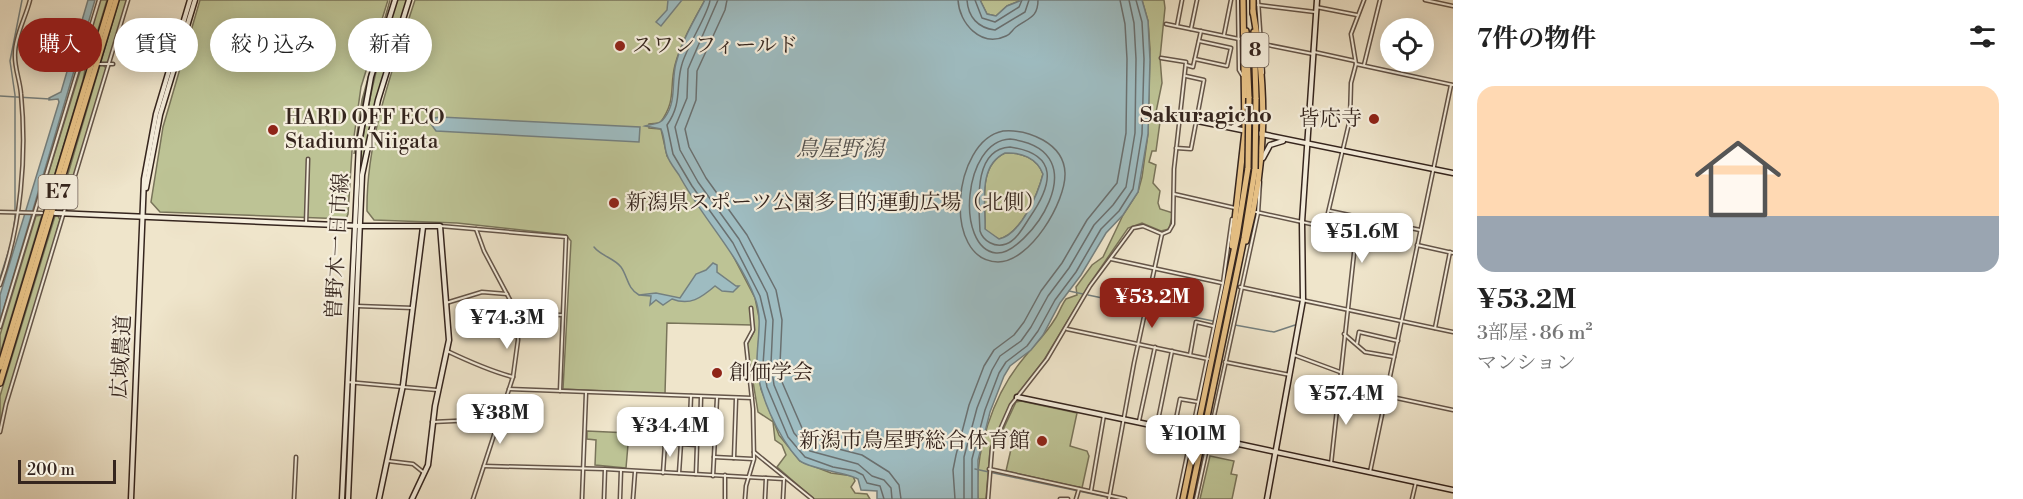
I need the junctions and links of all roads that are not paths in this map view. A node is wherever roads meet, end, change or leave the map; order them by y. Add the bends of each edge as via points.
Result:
1 (30, 0) edge
2 (99, 0) edge
3 (111, 0) edge
4 (116, 0) edge
5 (128, 0) edge
6 (192, 0) edge
7 (395, 0) edge
8 (409, 0) edge
9 (1182, 0) edge
10 (1197, 0) edge
11 (1232, 0) edge
12 (1238, 0) edge
13 (1243, 0) edge
14 (1252, 0) edge
15 (1258, 0) edge
16 (1317, 0) edge
17 (1364, 0) edge
18 (1380, 0) edge
19 (1425, 0) edge
20 (1258, 5) junction
21 (1453, 6) edge
22 (1316, 10) junction
23 (1253, 11) junction
24 (1357, 15) junction
25 (93, 18) edge
26 (1166, 24) dead end
27 (1177, 26) junction
28 (1191, 29) junction
29 (1202, 31) junction
30 (1224, 36) junction
31 (1239, 39) junction
32 (1199, 41) junction
33 (1261, 44) junction
34 (1313, 53) junction
35 (1161, 58) dead end
36 (1195, 59) junction
37 (1356, 63) junction
38 (102, 64) edge
39 (108, 64) junction
40 (113, 64) dead end
41 (1186, 65) junction
42 (1364, 65) junction
43 (76, 72) edge
44 (1242, 75) junction
45 (1185, 76) junction
46 (1262, 79) junction
47 (1452, 85) edge
48 (1260, 100) junction
49 (1244, 111) junction
50 (1310, 112) junction
51 (1179, 117) junction
52 (1350, 118) junction
53 (1197, 121) junction
54 (1229, 128) junction
55 (1245, 131) junction
56 (1263, 135) junction
57 (1286, 140) junction
58 (1308, 145) junction
59 (1176, 148) junction
60 (1341, 151) junction
61 (309, 159) dead end
62 (1242, 159) junction
63 (1254, 168) junction
64 (1433, 169) junction
65 (1453, 173) edge
66 (1241, 179) junction
67 (1260, 181) junction
68 (1174, 194) junction
69 (1235, 208) junction
70 (1330, 211) junction
71 (0, 212) edge
72 (1257, 212) junction
73 (16, 213) junction
74 (35, 213) junction
75 (42, 213) dead end
76 (55, 213) dead end
77 (63, 213) junction
78 (143, 217) junction
79 (1358, 217) junction
80 (1302, 222) junction
81 (306, 224) junction
82 (357, 225) junction
83 (440, 226) junction
84 (423, 227) junction
85 (1325, 227) junction
86 (476, 229) junction
87 (1420, 230) junction
88 (1162, 234) junction
89 (1355, 241) junction
90 (1417, 245) junction
91 (1451, 252) edge
92 (1111, 259) junction
93 (1155, 268) junction
94 (1230, 271) junction
95 (1224, 284) junction
96 (0, 285) edge
97 (1241, 287) junction
98 (507, 294) junction
99 (1435, 299) dead end
100 (1303, 300) junction
101 (1440, 300) junction
102 (445, 303) junction
103 (1230, 305) junction
104 (357, 306) junction
105 (413, 308) junction
106 (751, 308) dead end
107 (1347, 309) junction
108 (517, 313) junction
109 (561, 315) dead end
110 (1402, 321) junction
111 (1214, 326) junction
112 (0, 327) edge
113 (1435, 328) junction
114 (1067, 329) junction
115 (1453, 332) edge
116 (1344, 334) junction
117 (1398, 340) junction
118 (1138, 344) junction
119 (1357, 344) junction
120 (1155, 347) junction
121 (447, 351) junction
122 (1172, 351) junction
123 (1190, 355) junction
124 (1294, 355) junction
125 (1394, 357) junction
126 (1208, 359) junction
127 (1224, 362) junction
128 (0, 367) edge
129 (1340, 372) junction
130 (1290, 375) junction
131 (513, 377) junction
132 (350, 382) junction
133 (0, 383) edge
134 (403, 385) junction
135 (1340, 386) junction
136 (509, 389) junction
137 (438, 390) junction
138 (560, 391) junction
139 (586, 393) junction
140 (1386, 395) junction
141 (691, 396) junction
142 (701, 397) junction
143 (717, 397) junction
144 (1017, 397) junction
145 (752, 398) junction
146 (736, 399) junction
147 (1198, 402) junction
148 (1453, 410) edge
149 (1104, 416) junction
150 (498, 419) junction
151 (1123, 420) junction
152 (432, 422) junction
153 (1139, 423) junction
154 (1156, 427) junction
155 (1176, 431) junction
156 (0, 432) edge
157 (1193, 434) junction
158 (716, 436) junction
159 (1208, 437) junction
160 (681, 443) junction
161 (689, 444) junction
162 (754, 452) junction
163 (1276, 453) junction
164 (296, 457) dead end
165 (714, 457) junction
166 (734, 458) junction
167 (754, 459) junction
168 (388, 461) junction
169 (1331, 464) junction
170 (484, 466) junction
171 (605, 469) junction
172 (583, 470) junction
173 (621, 470) junction
174 (635, 471) junction
175 (989, 471) junction
176 (1370, 472) junction
177 (663, 473) junction
178 (425, 474) junction
179 (679, 474) junction
180 (696, 474) junction
181 (713, 476) junction
182 (725, 476) junction
183 (748, 477) junction
184 (766, 478) junction
185 (785, 478) junction
186 (1416, 482) junction
187 (1078, 489) junction
188 (1453, 490) edge
189 (1091, 491) junction
190 (1109, 497) edge
191 (131, 499) edge
192 (294, 499) edge
193 (342, 499) edge
194 (348, 499) edge
195 (379, 499) edge
196 (412, 499) edge
197 (473, 499) edge
198 (582, 499) edge
199 (604, 499) edge
200 (620, 499) edge
201 (633, 499) edge
202 (724, 499) edge
203 (745, 499) edge
204 (765, 499) edge
205 (783, 499) edge
206 (812, 499) edge
207 (988, 499) edge
208 (1060, 499) edge
209 (1068, 499) edge
210 (1076, 499) edge
211 (1125, 499) edge
212 (1178, 499) edge
213 (1183, 499) edge
214 (1190, 499) edge
215 (1196, 499) edge
216 (1267, 499) edge
217 (1412, 499) edge

1 - 73 street via 15,51 21,95
2 - 25 street
3 - 128 highway, E7
4 - 133 highway, E7
5 - 39 street
6 - 78 street, 広域農道 via 160,115
7 - 82 street, 曽野木一日市線 via 366,98 359,144
8 - 82 street, 曽野木一日市線 via 378,100 362,175
9 - 27 street
10 - 28 street
11 - 30 street
12 - 31 street
13 - 44 highway
13 - 63 highway, 8, bridge
14 - 23 highway, 8
15 - 20 street
16 - 22 street
17 - 24 street
18 - 42 street
19 - 21 street
20 - 22 street
20 - 33 street
22 - 24 street
22 - 34 street
23 - 46 highway
23 - 48 highway, 8
24 - 37 street via 1351,34
26 - 27 street
27 - 28 street
28 - 29 street
29 - 30 street
29 - 32 street
30 - 31 street
31 - 44 street
32 - 36 street
32 - 36 street via 1231,48 1227,66
33 - 34 street
33 - 46 street
34 - 37 street
34 - 50 street
35 - 41 street
36 - 41 street via 1193,67
37 - 42 street
37 - 52 street
38 - 39 street
39 - 40 street
39 - 77 street
41 - 45 street
42 - 47 street
43 - 74 street
44 - 49 highway
45 - 51 street
45 - 53 street via 1204,80
46 - 48 highway
47 - 64 street
48 - 55 highway via 1257,127
48 - 56 highway
48 - 63 highway, 8, bridge
49 - 54 street via 1240,123
49 - 55 highway
50 - 52 street
50 - 58 street
51 - 53 street
51 - 59 street
52 - 60 street
53 - 54 street
53 - 59 street via 1191,149
54 - 55 street
55 - 56 street
55 - 62 highway
56 - 57 street
56 - 62 highway via 1253,141
56 - 63 highway
57 - 58 street
57 - 63 street via 1270,145
58 - 60 street
58 - 80 street
59 - 68 street
60 - 64 street
60 - 70 street
61 - 81 street
62 - 66 highway
63 - 67 highway
63 - 94 highway, 8
63 - 103 highway, 8
64 - 65 street
64 - 87 street
66 - 69 street via 1237,183
66 - 94 highway
67 - 72 street
67 - 103 highway
68 - 69 street
68 - 88 street via 1173,224
69 - 95 street
70 - 79 street
70 - 85 street
71 - 73 street
72 - 80 street
72 - 97 street
73 - 74 street
73 - 96 street via 14,239
74 - 75 street
74 - 112 street
76 - 77 street
77 - 78 street
77 - 156 street
78 - 81 street
78 - 191 street, 広域農道
79 - 87 street
79 - 89 street
80 - 85 street
80 - 100 street
81 - 82 street
82 - 84 street, 曽野木一日市線
82 - 104 street, 曽野木一日市線
82 - 132 street, 曽野木一日市線
83 - 84 street, 曽野木一日市線
83 - 86 street
83 - 102 street
84 - 105 street
85 - 89 street via 1324,231
86 - 98 street
86 - 138 street via 566,237
87 - 90 street
88 - 92 street via 1138,225
88 - 93 street
89 - 107 street
90 - 91 street
90 - 110 street
91 - 101 street
92 - 93 street
92 - 114 street via 1086,292
93 - 95 street
93 - 118 street
94 - 213 highway, 8
95 - 111 street
97 - 100 street
97 - 127 street
98 - 102 street via 482,292
98 - 108 street
99 - 101 street
100 - 107 street
100 - 124 street
101 - 113 street
102 - 121 street via 450,330
103 - 214 highway, 8
104 - 105 street
104 - 132 street, 曽野木一日市線
105 - 134 street
106 - 145 street via 753,330 746,343
107 - 110 street
107 - 116 street
108 - 109 street
108 - 131 street
110 - 113 street
110 - 117 street
111 - 123 street via 1196,322
111 - 126 street
113 - 115 street
114 - 118 street
114 - 144 street
116 - 119 street
116 - 129 street
117 - 119 street via 1359,332
117 - 125 street
118 - 120 street
118 - 151 street
119 - 125 street via 1365,352
120 - 122 street
120 - 153 street
121 - 131 street
121 - 137 street
122 - 123 street
122 - 154 street
123 - 126 street
124 - 129 street
124 - 130 street
125 - 140 street
126 - 147 street
127 - 130 street
127 - 159 street
129 - 135 street
130 - 163 street
131 - 136 street
132 - 134 street
132 - 193 street, 曽野木一日市線
132 - 194 street, 曽野木一日市線
134 - 137 street
134 - 168 street
135 - 140 street
135 - 169 street
136 - 138 street
136 - 150 street
137 - 152 street
138 - 139 street
139 - 141 street
139 - 172 street
140 - 148 street
140 - 176 street
141 - 142 street
141 - 161 street
142 - 143 street
142 - 158 street via 700,435
143 - 146 street
143 - 158 street
144 - 149 street
144 - 175 street via 992,448
145 - 146 street
145 - 162 street
146 - 166 street
147 - 155 street via 1180,399
147 - 157 street
149 - 151 street
149 - 189 street
150 - 152 street
150 - 170 street
151 - 153 street
151 - 190 street
152 - 178 street
153 - 154 street
154 - 155 street
155 - 157 street
157 - 212 street
158 - 165 street
159 - 163 street
159 - 215 street
160 - 161 street
160 - 177 street via 665,443
160 - 179 street
161 - 180 street via 697,445
162 - 167 street
162 - 185 street
163 - 169 street
163 - 216 street
164 - 192 street
165 - 166 street
165 - 181 street
166 - 167 street
167 - 183 street
168 - 178 street via 413,464
168 - 195 street
169 - 176 street
170 - 172 street
170 - 197 street
171 - 172 street
171 - 173 street
171 - 199 street
172 - 198 street
173 - 174 street
173 - 200 street
174 - 177 street
174 - 201 street
175 - 187 street
175 - 207 street
176 - 186 street
177 - 179 street
178 - 196 street
179 - 180 street
180 - 181 street
181 - 182 street
182 - 183 street
182 - 202 street
183 - 184 street
183 - 203 street
184 - 185 street
184 - 204 street
185 - 205 street
185 - 206 street
186 - 188 street
186 - 217 street
187 - 189 street
187 - 210 street
189 - 190 street
190 - 211 street
208 - 209 street

